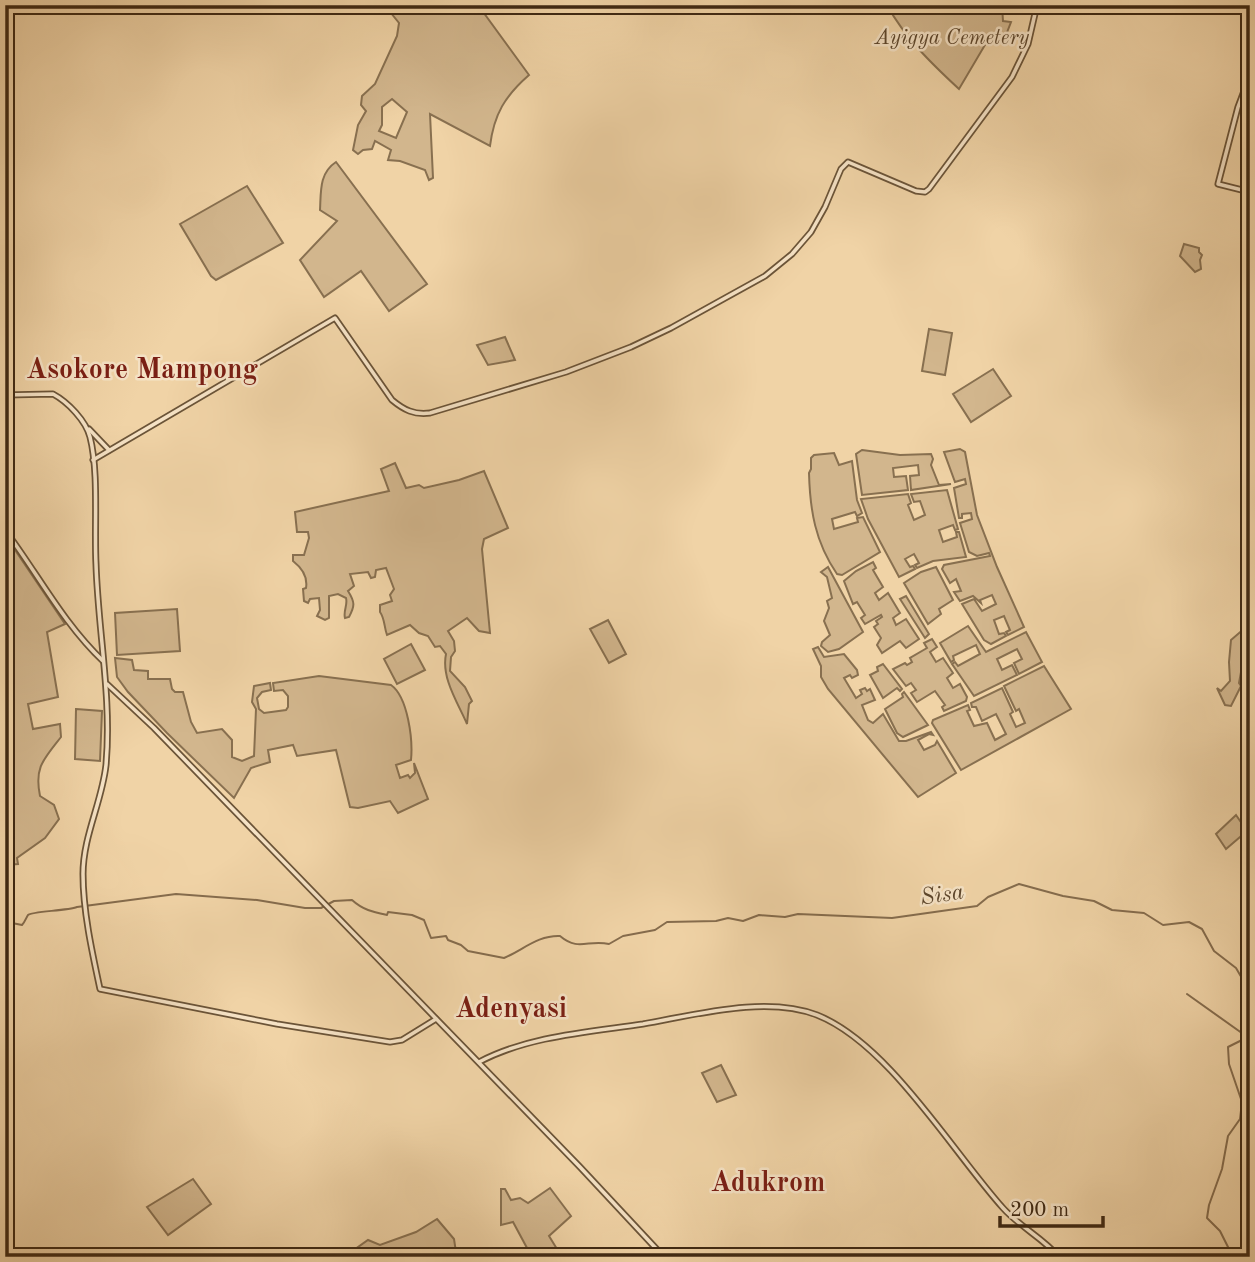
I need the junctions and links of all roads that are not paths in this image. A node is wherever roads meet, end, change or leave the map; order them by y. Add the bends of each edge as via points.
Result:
1 (1037, 5) edge
2 (1250, 75) edge
3 (1250, 192) edge
4 (5, 395) edge
5 (86, 427) junction
6 (109, 450) junction
7 (93, 460) junction
8 (5, 530) edge
9 (105, 663) junction
10 (106, 684) junction
11 (436, 1019) junction
12 (478, 1062) junction
13 (664, 1257) edge
14 (1059, 1257) edge

1 - 6 street via 1028,44 1012,77 929,189 916,191 848,162 811,232 779,267 646,341 566,372 419,415 391,400 335,318
2 - 3 street via 1218,184
4 - 5 street via 53,394
5 - 6 street
5 - 7 street
6 - 7 street
7 - 9 street
8 - 9 street via 62,616
9 - 10 street
10 - 11 street
10 - 11 street via 106,765 83,875 100,989 390,1042 402,1040
11 - 12 street
12 - 13 street
12 - 14 street via 503,1050 554,1038 720,1011 754,1007 816,1014 863,1043 922,1107 1001,1206

